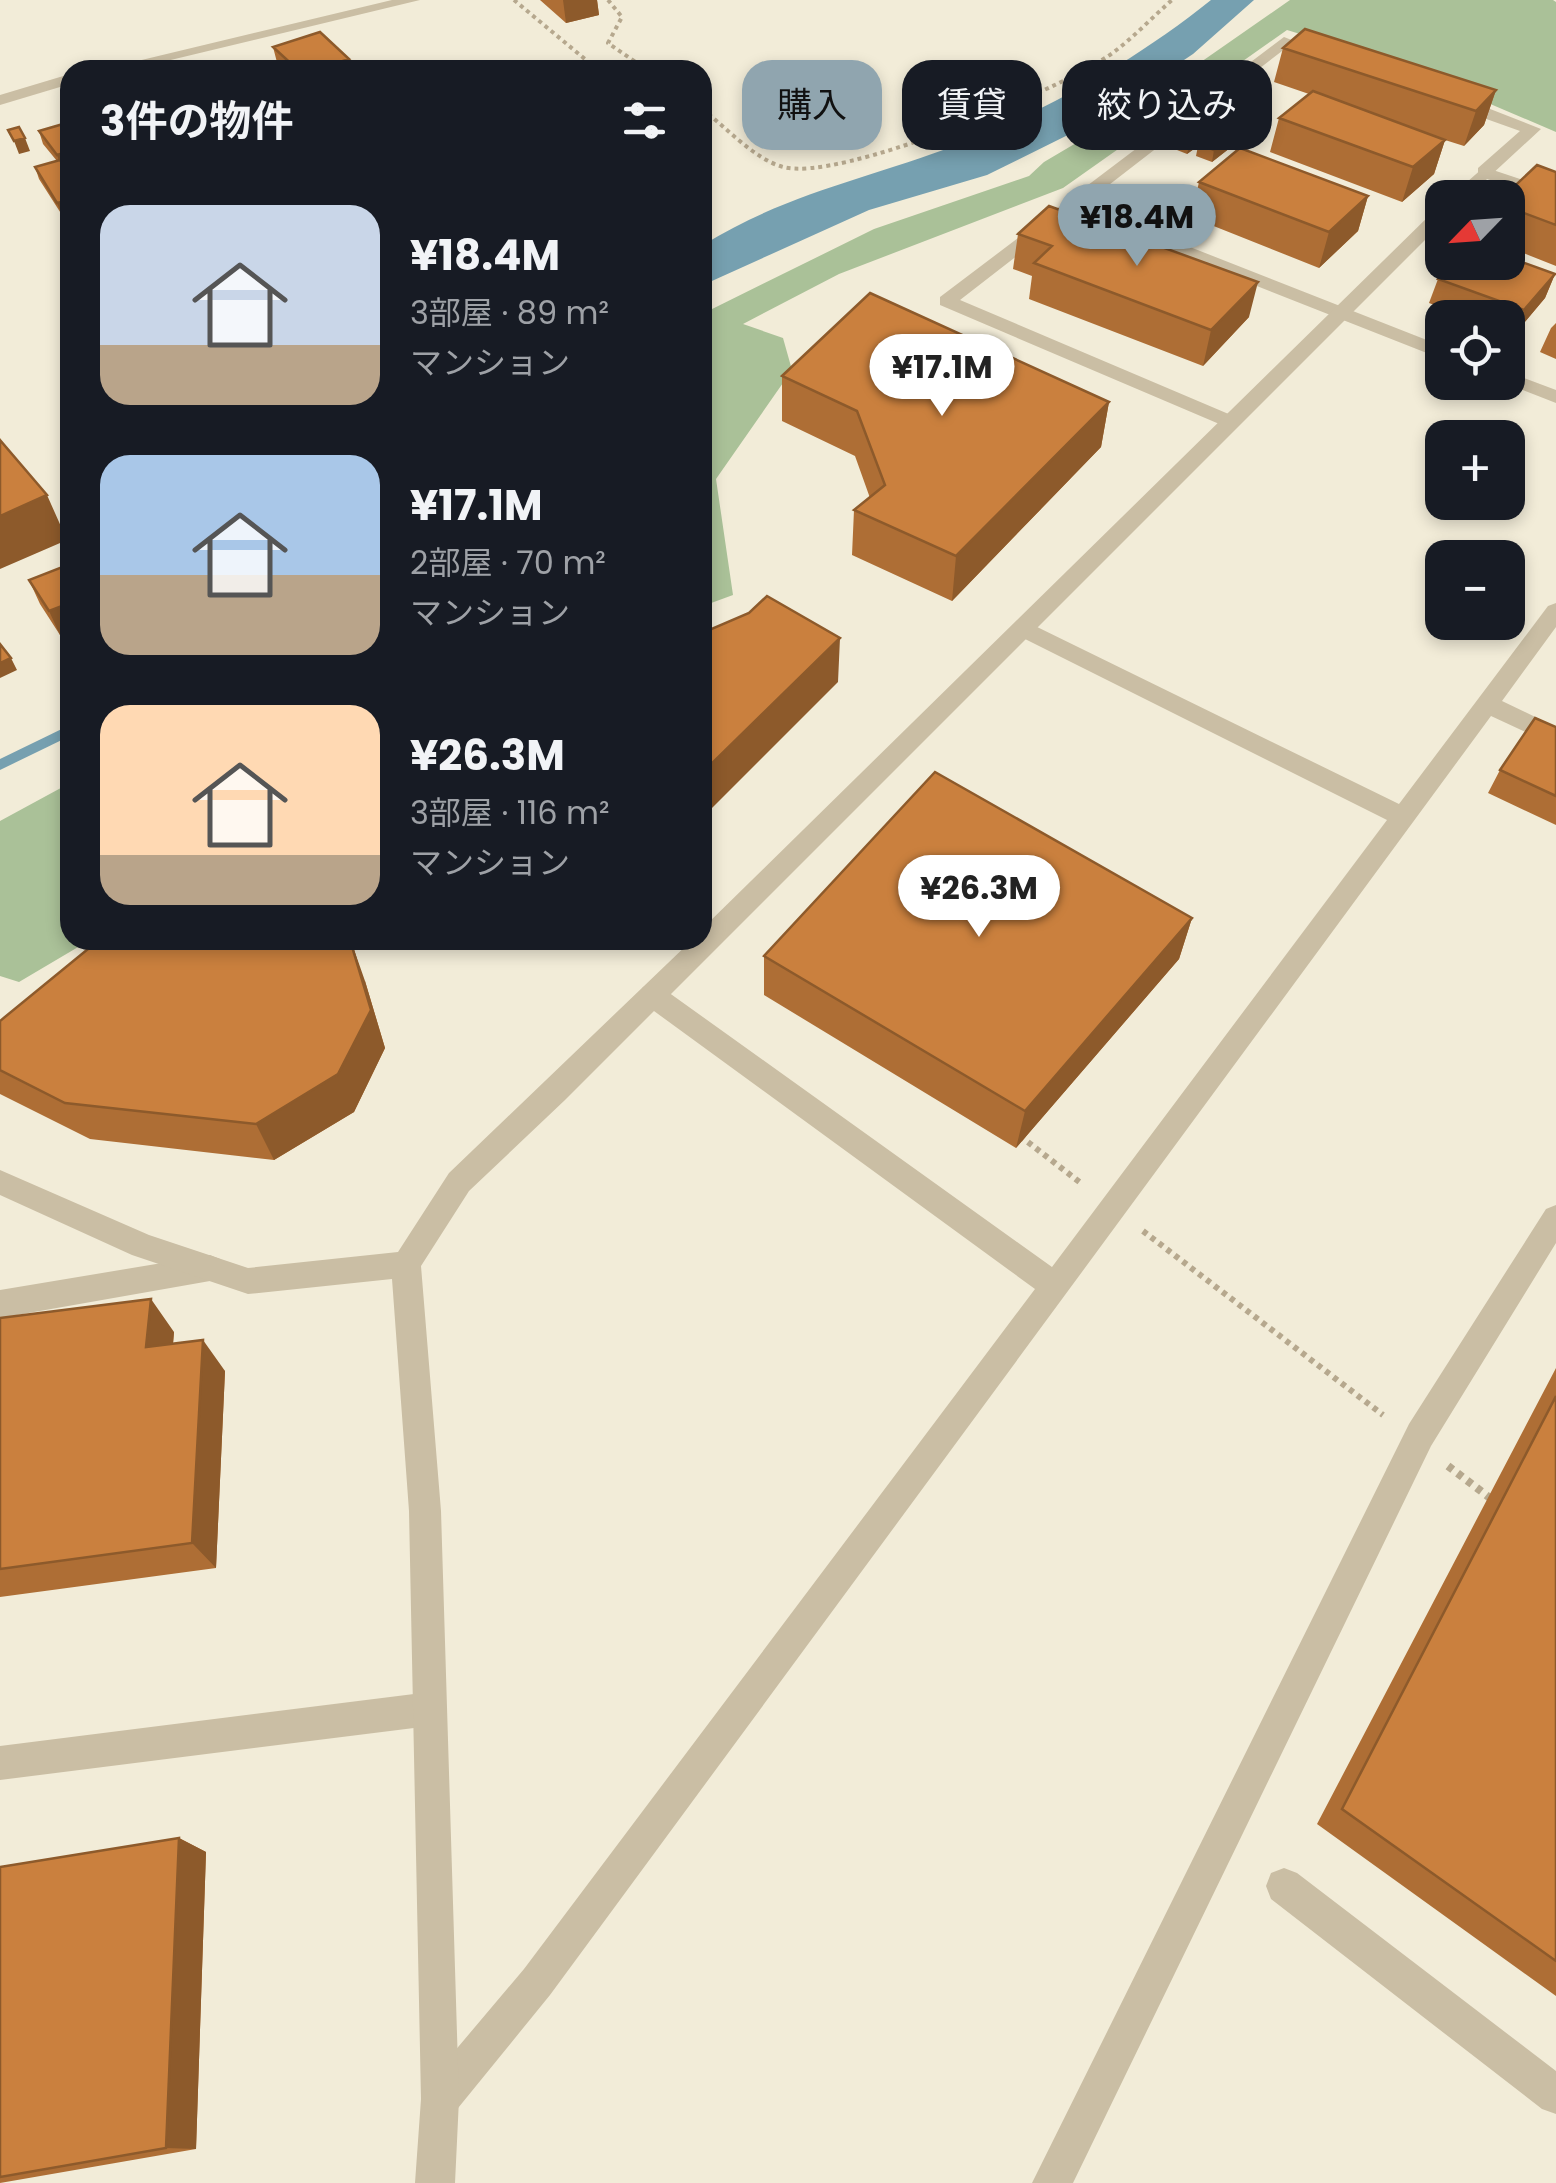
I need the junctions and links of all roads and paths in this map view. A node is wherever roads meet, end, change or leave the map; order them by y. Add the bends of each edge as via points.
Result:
1 (412, 0) edge
2 (514, 0) edge
3 (608, 0) edge
4 (1172, 0) edge
5 (151, 60) edge
6 (586, 60) edge
7 (633, 60) edge
8 (1337, 61) edge
9 (60, 82) edge
10 (1444, 98) edge
11 (0, 100) edge
12 (712, 117) edge
13 (1484, 172) junction
14 (1476, 180) edge
15 (1556, 196) edge
16 (1070, 206) junction
17 (1425, 230) edge
18 (1340, 314) junction
19 (1425, 346) edge
20 (1525, 385) edge
21 (1556, 397) edge
22 (1231, 422) junction
23 (1556, 611) edge
24 (1022, 629) junction
25 (1487, 704) junction
26 (1556, 737) edge
27 (1403, 817) junction
28 (712, 936) edge
29 (697, 950) edge
30 (652, 995) junction
31 (0, 1182) edge
32 (1556, 1218) edge
33 (406, 1264) junction
34 (210, 1268) junction
35 (1055, 1286) junction
36 (0, 1304) edge
37 (430, 1710) junction
38 (0, 1763) edge
39 (1284, 1886) dead end
40 (1556, 2096) edge
41 (440, 2100) junction
42 (435, 2183) edge
43 (1052, 2183) edge

1 - 5 street
2 - 6 path
3 - 7 path via 622,17 608,43
4 - 12 path via 1101,61 1006,106 853,160 784,167
8 - 16 street via 1284,42
9 - 11 street
10 - 13 street via 1532,130
13 - 14 street
13 - 15 street
16 - 18 street
16 - 22 street via 947,301
17 - 18 street
18 - 19 street
18 - 22 street
20 - 21 street
22 - 24 street
23 - 25 street
24 - 27 street
24 - 28 street
25 - 26 street
25 - 27 street
27 - 35 street
29 - 30 street
30 - 33 street via 459,1182
30 - 35 street
31 - 34 street via 142,1246
32 - 43 street via 1420,1434
33 - 34 street via 248,1281
33 - 37 street via 425,1511
34 - 36 street
35 - 41 street via 538,1982
37 - 38 street
37 - 41 street
39 - 40 street
41 - 42 street

